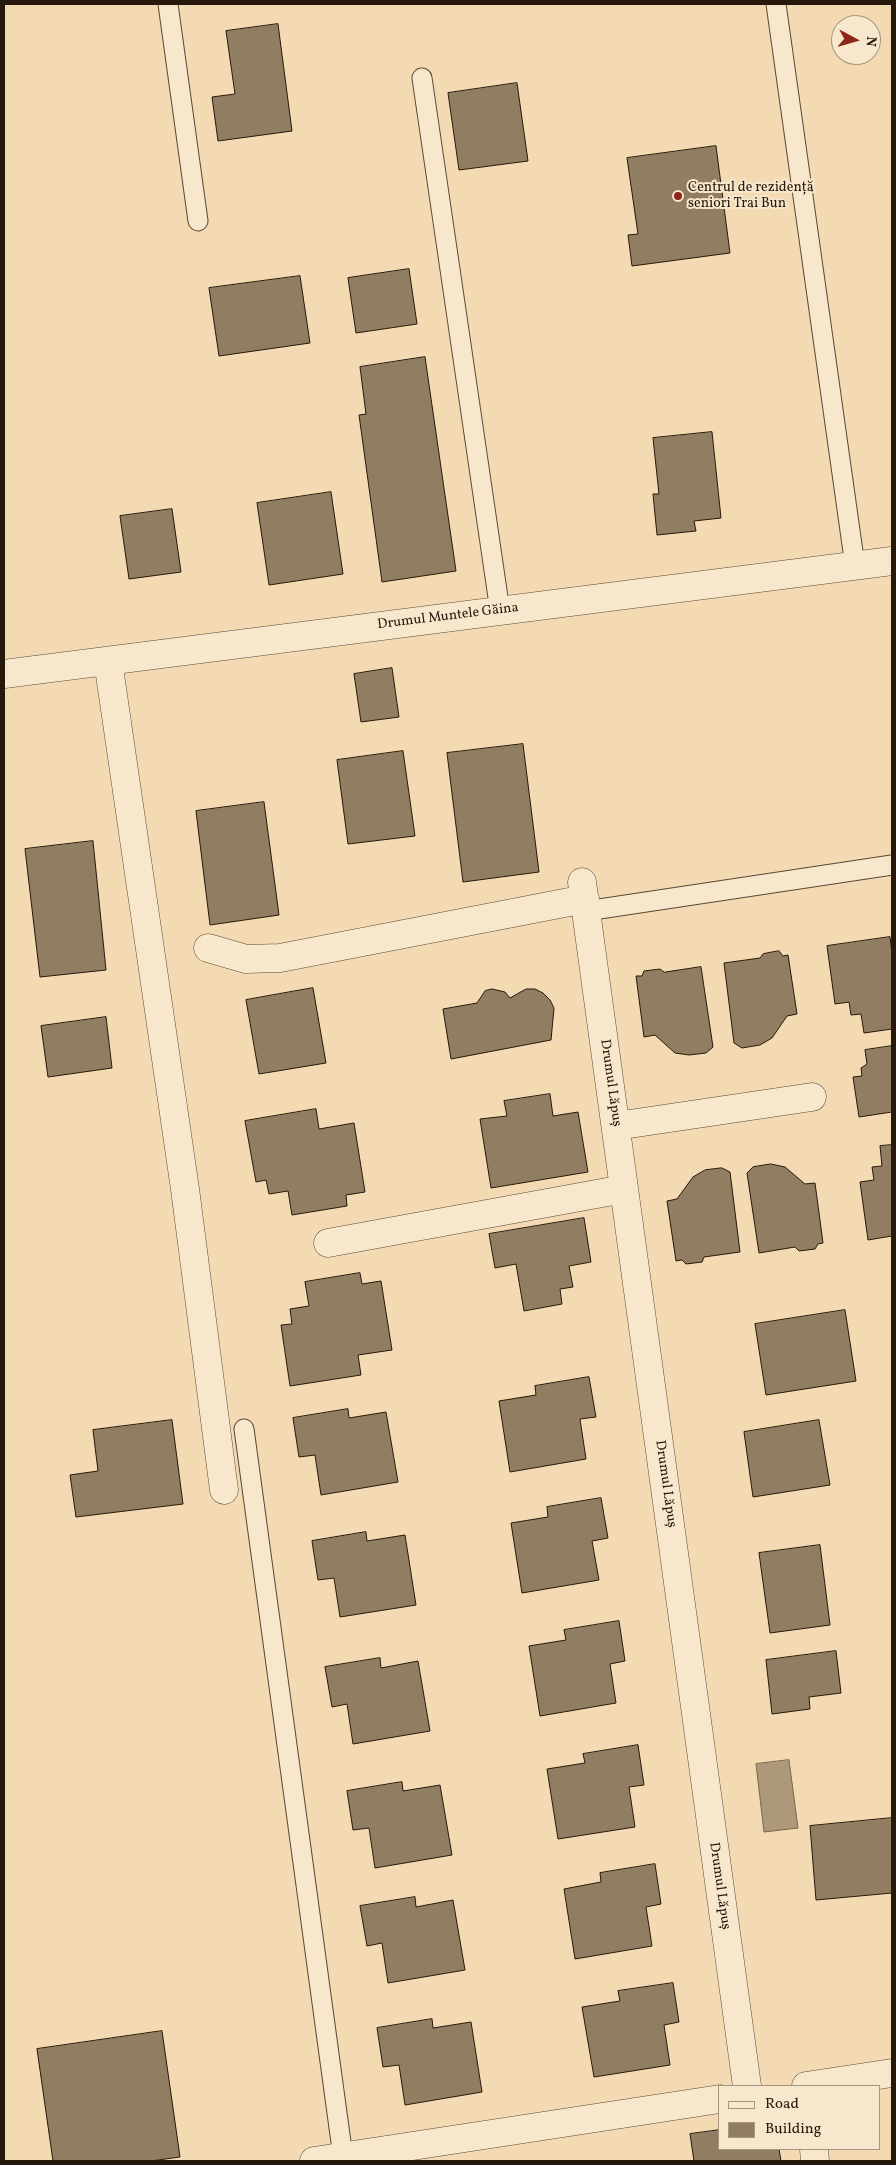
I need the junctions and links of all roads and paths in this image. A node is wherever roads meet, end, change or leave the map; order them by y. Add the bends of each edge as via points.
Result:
1 (168, 4) edge
2 (776, 4) edge
3 (422, 78) dead end
4 (198, 221) dead end
5 (892, 561) edge
6 (855, 566) junction
7 (500, 611) junction
8 (108, 660) junction
9 (4, 674) edge
10 (892, 865) edge
11 (584, 897) junction
12 (208, 948) dead end
13 (812, 1097) dead end
14 (616, 1126) junction
15 (624, 1189) junction
16 (328, 1243) dead end
17 (244, 1429) dead end
18 (224, 1490) dead end
19 (892, 2074) edge
20 (746, 2085) edge
21 (813, 2085) edge
22 (718, 2099) edge
23 (343, 2157) junction
24 (314, 2161) edge

1 - 4 lane
2 - 6 lane
3 - 7 lane
5 - 6 street, Drumul Muntele Găina
6 - 7 street, Drumul Muntele Găina
7 - 8 street, Drumul Muntele Găina
8 - 9 street, Drumul Muntele Găina
8 - 18 street via 186,1199
10 - 11 lane
11 - 12 street via 280,958 246,959
11 - 14 street, Drumul Lăpuș
13 - 14 street
14 - 15 street, Drumul Lăpuș
15 - 16 street
15 - 20 street, Drumul Lăpuș
17 - 23 lane
19 - 21 street
22 - 23 street
23 - 24 street

